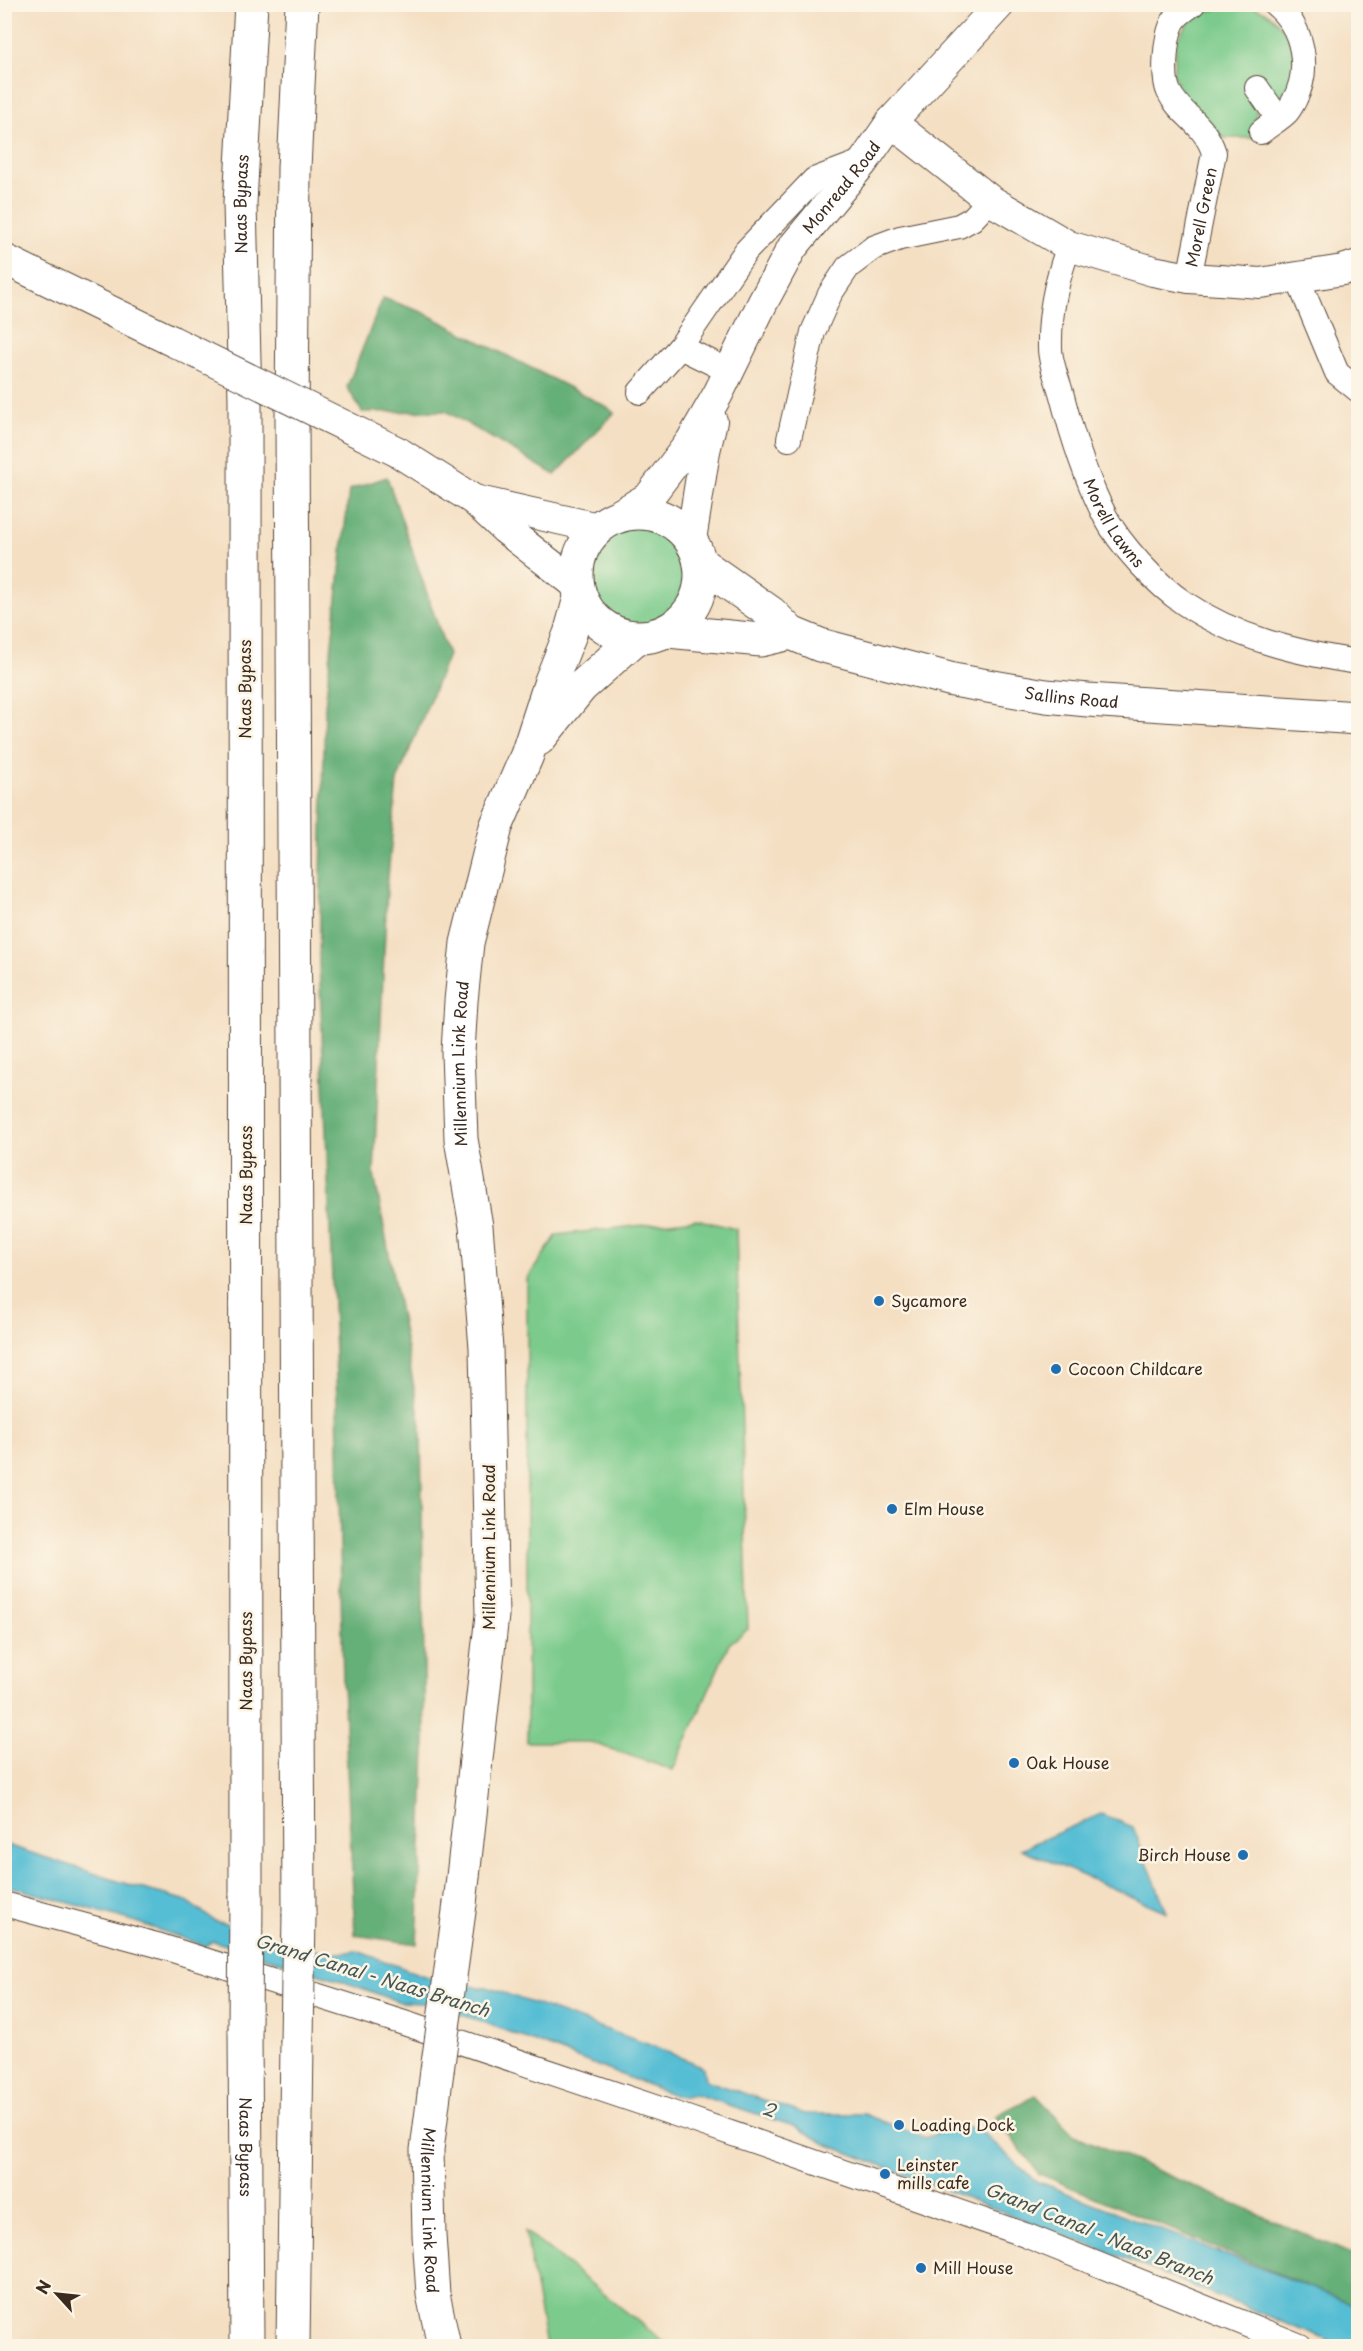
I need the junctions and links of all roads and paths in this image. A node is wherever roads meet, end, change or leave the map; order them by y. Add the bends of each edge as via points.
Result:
1 (251, 4) edge
2 (303, 4) edge
3 (1000, 4) edge
4 (1193, 4) edge
5 (1275, 4) edge
6 (1257, 88) dead end
7 (891, 122) junction
8 (864, 161) junction
9 (990, 200) junction
10 (1069, 246) junction
11 (4, 259) edge
12 (1359, 265) edge
13 (1297, 277) junction
14 (1189, 278) junction
15 (680, 347) junction
16 (724, 383) junction
17 (1359, 390) edge
18 (640, 392) dead end
19 (789, 439) dead end
20 (474, 500) junction
21 (606, 523) junction
22 (696, 552) junction
23 (578, 592) junction
24 (668, 631) junction
25 (791, 633) junction
26 (636, 638) junction
27 (1359, 662) edge
28 (1359, 718) edge
29 (526, 755) junction
30 (4, 1904) edge
31 (247, 2346) edge
32 (293, 2346) edge
33 (444, 2346) edge
34 (1300, 2346) edge

1 - 31 main road, Naas Bypass, bridge via 240,203 245,436
2 - 32 main road, bridge via 294,168 292,406 299,1914
3 - 7 street, Monread Road
4 - 14 street, Morell Green via 1174,19 1167,42 1166,71 1170,94 1211,141 1214,153
5 - 6 street via 1292,26 1304,55 1302,86 1288,112 1269,125
7 - 8 street, Monread Road
7 - 9 street
8 - 15 street via 814,180 746,251
8 - 16 street, Monread Road via 792,248
9 - 10 street
9 - 19 street via 959,226 900,238 873,248 848,267 813,332
10 - 14 street
10 - 27 street, Morell Lawns via 1055,289 1050,350 1073,438 1105,516 1123,543 1182,601 1215,622 1268,643
11 - 20 street, bridge via 398,452
12 - 13 street
13 - 14 street via 1260,283
13 - 17 street via 1337,373
15 - 16 street
15 - 18 street
16 - 21 street, Monread Road via 677,462 649,497
16 - 22 street, Monread Road via 705,451
20 - 21 street
20 - 23 street
21 - 22 main road via 630,513 664,518 679,527
21 - 23 main road via 584,544 577,564
22 - 24 main road via 701,583 695,602 684,619
22 - 25 main road, Sallins Road
23 - 26 main road via 589,614 602,626 618,635
23 - 29 main road, Millennium Link Road via 570,634
24 - 25 main road via 761,640
24 - 26 main road
25 - 28 main road, Sallins Road via 820,645 953,680 1046,696
26 - 29 main road, Millennium Link Road via 581,687
29 - 33 main road, Millennium Link Road, bridge via 496,827 467,943 458,1052 460,1139 476,1226 486,1348 492,1615 460,1904 427,2150 433,2294
30 - 34 street via 168,1948 692,2119 1024,2235

